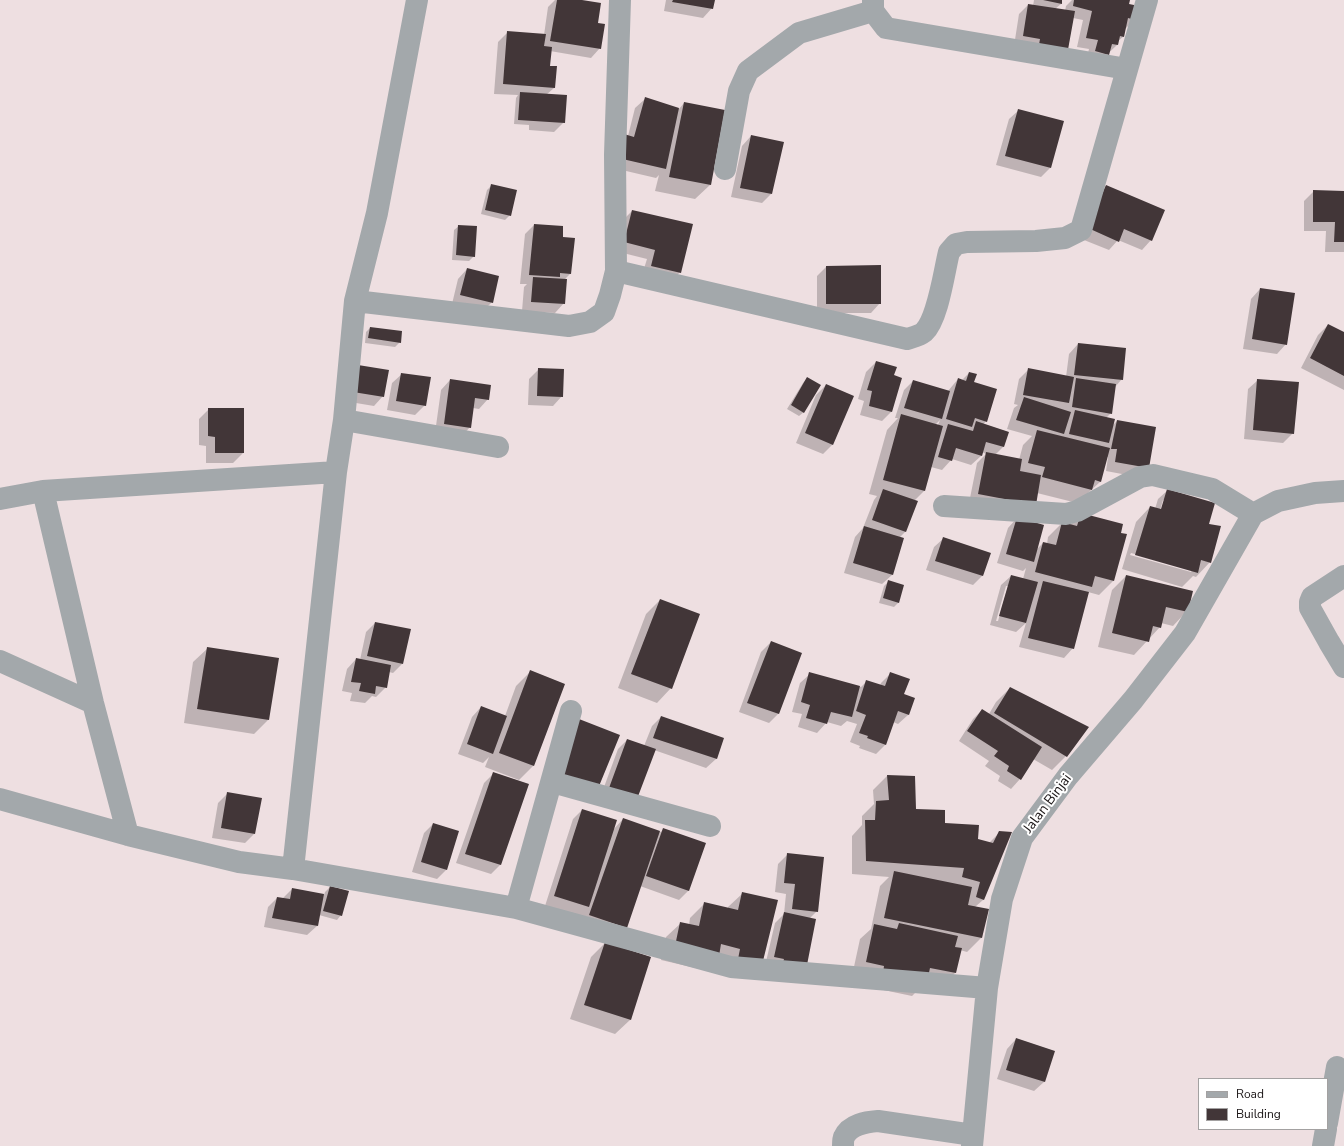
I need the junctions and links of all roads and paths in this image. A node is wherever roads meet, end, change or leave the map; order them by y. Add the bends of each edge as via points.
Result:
1 (417, 0) edge
2 (620, 0) edge
3 (1147, 0) edge
4 (873, 5) edge
5 (1127, 69) junction
6 (725, 168) dead end
7 (616, 271) junction
8 (355, 301) junction
9 (344, 420) junction
10 (498, 447) dead end
11 (336, 472) junction
12 (43, 491) junction
13 (1344, 491) edge
14 (0, 499) edge
15 (944, 506) dead end
16 (1253, 514) junction
17 (1344, 576) edge
18 (0, 661) edge
19 (1344, 666) edge
20 (93, 703) junction
21 (572, 711) dead end
22 (552, 782) junction
23 (0, 799) edge
24 (710, 826) dead end
25 (128, 835) junction
26 (293, 869) junction
27 (516, 908) junction
28 (987, 988) junction
29 (1337, 1066) dead end
30 (1328, 1117) edge
31 (1326, 1130) edge
32 (972, 1141) edge
33 (843, 1146) edge
34 (1323, 1146) edge

1 - 8 street via 383,185
2 - 7 street via 615,155
3 - 5 street
4 - 5 street via 886,28
4 - 6 street via 800,33 748,71 739,91
5 - 7 street via 1081,230 1065,238 956,244 949,252 934,317 919,335 907,339
7 - 8 street via 604,312 590,322 569,326
8 - 9 street
9 - 10 street
9 - 11 street
11 - 12 street
11 - 26 street
12 - 14 street
12 - 20 street
13 - 16 street via 1278,500
15 - 16 street via 1066,514 1077,511 1140,477 1153,475 1212,489
16 - 28 street, Jalan Binjai via 1185,633 1133,700 1068,776 1022,838 1002,899
17 - 19 street via 1312,597 1310,602 1310,608
18 - 20 street
20 - 25 street
21 - 22 street
22 - 24 street
22 - 27 street
23 - 25 street
25 - 26 street via 239,862
26 - 27 street
27 - 28 street via 731,967
28 - 32 street, Jalan Binjai
29 - 30 street
31 - 34 street
32 - 33 street via 878,1121 852,1128 844,1136

